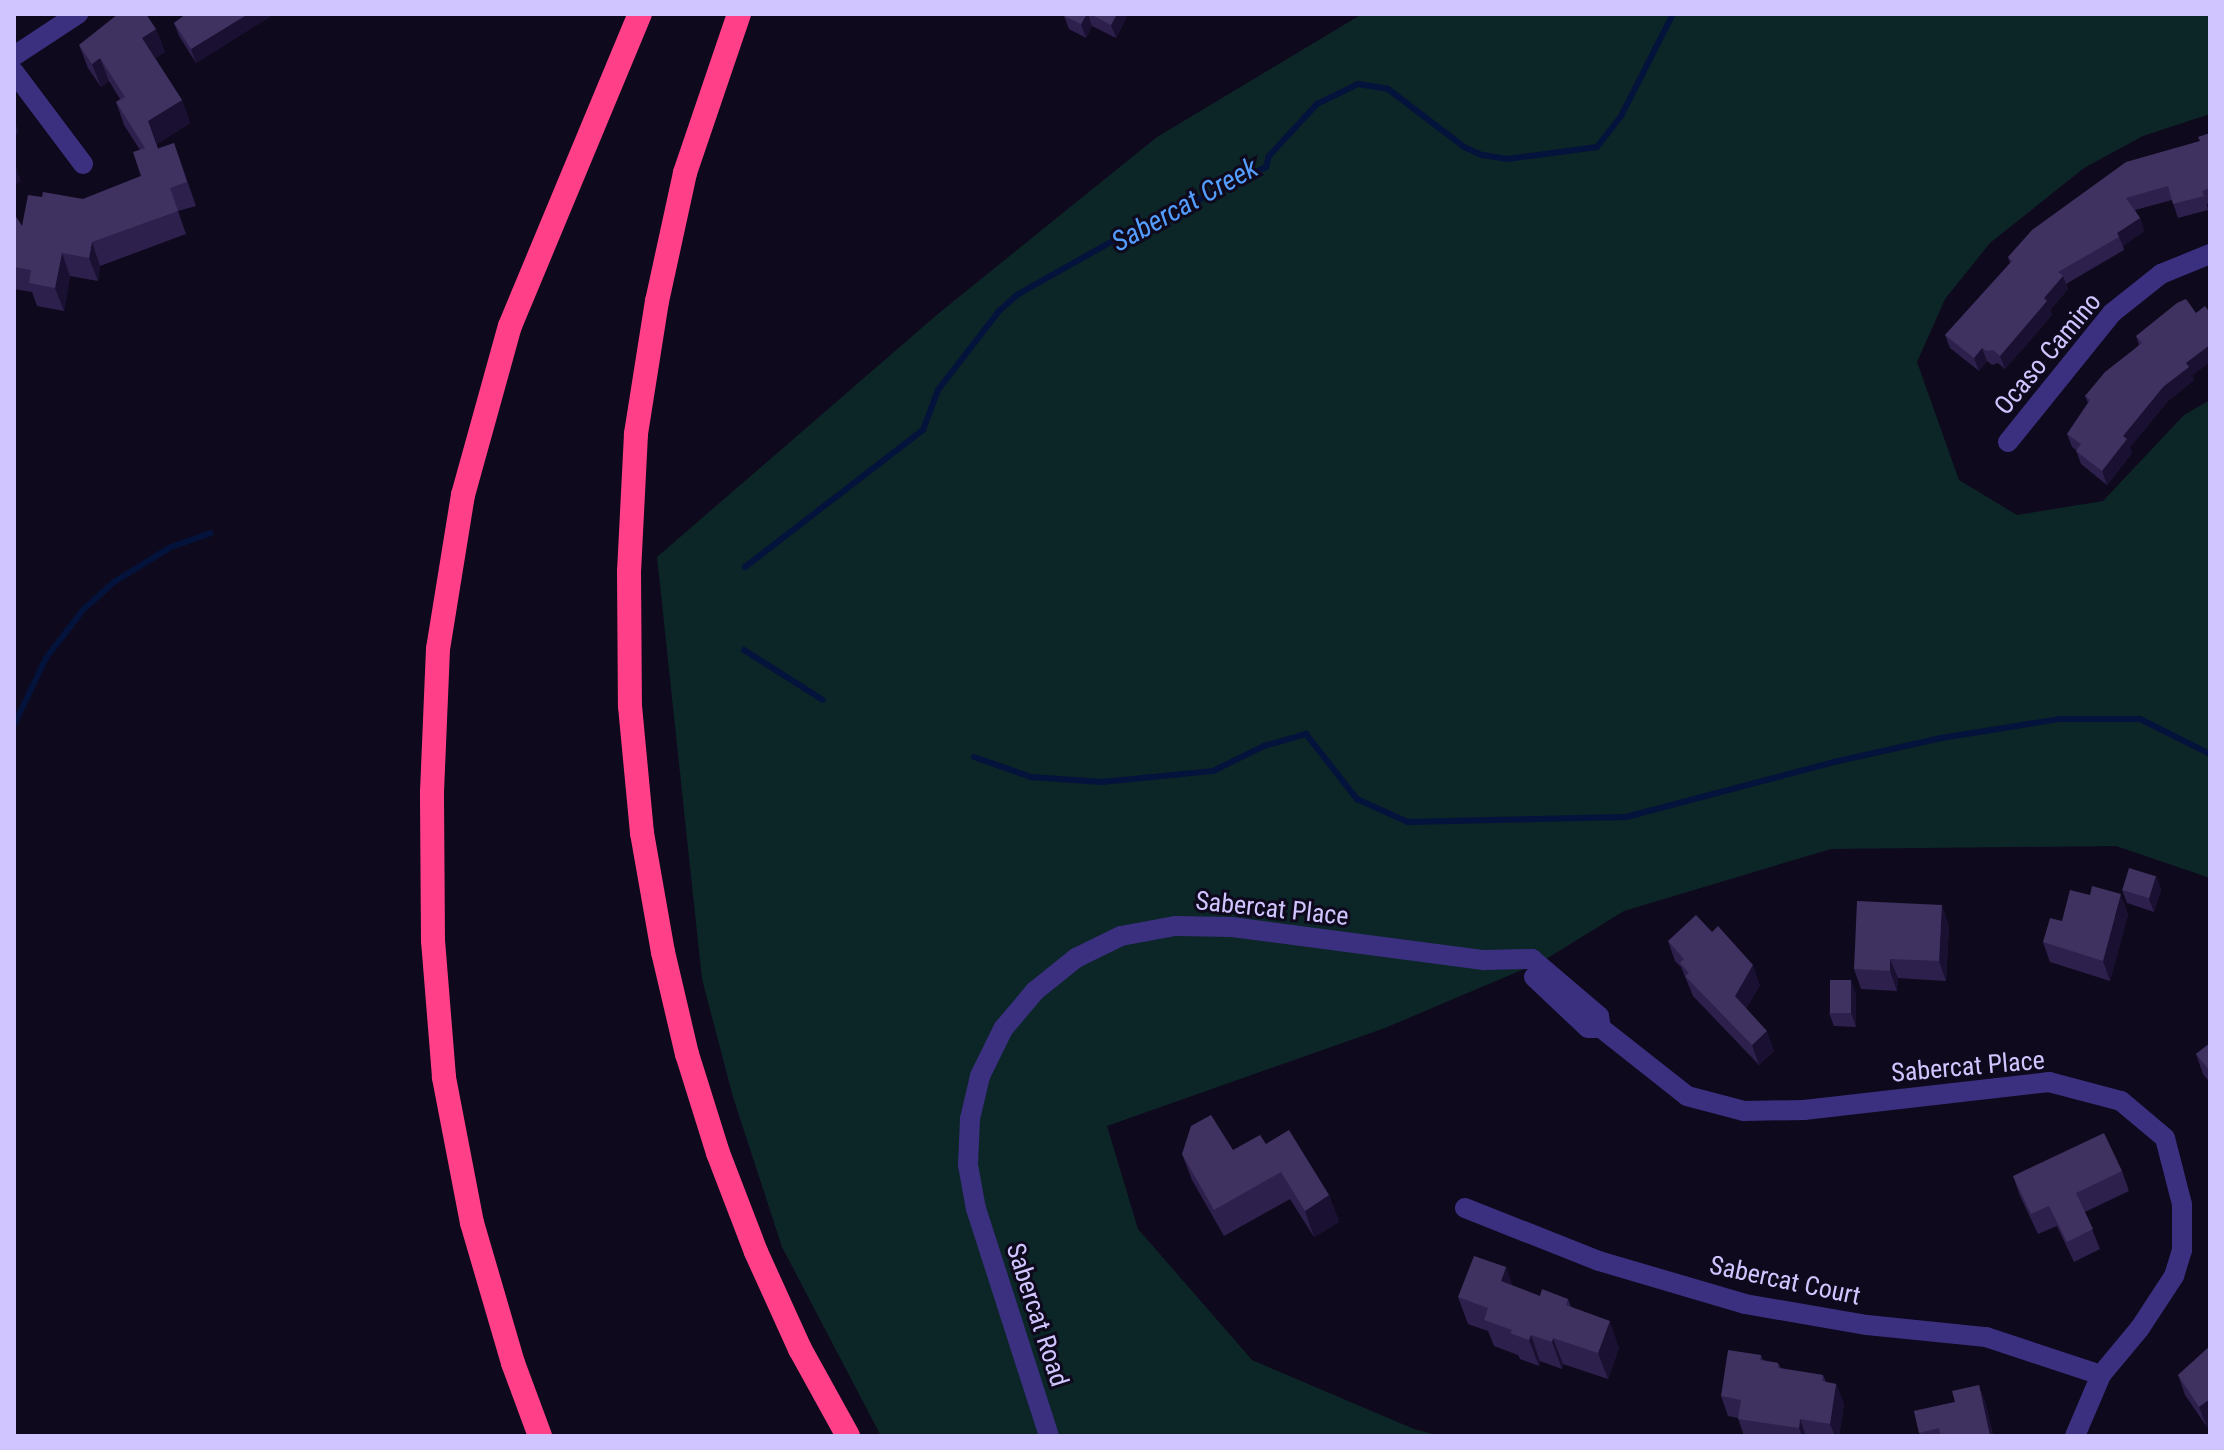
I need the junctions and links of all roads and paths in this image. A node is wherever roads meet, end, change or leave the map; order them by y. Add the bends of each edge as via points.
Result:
1 (78, 14) edge
2 (640, 14) edge
3 (739, 14) edge
4 (14, 56) edge
5 (14, 72) edge
6 (83, 164) dead end
7 (2210, 254) edge
8 (2008, 442) dead end
9 (1465, 1208) dead end
10 (976, 1209) joint
11 (2101, 1375) junction
12 (540, 1436) edge
13 (848, 1436) edge
14 (1049, 1436) edge
15 (2075, 1436) edge

1 - 4 street
2 - 12 highway via 510,326 463,495 438,649 433,941 444,1077 472,1223
3 - 13 highway via 685,173 636,434 630,706 642,833 687,1054 756,1252 800,1349
5 - 6 street
7 - 8 street, Ocaso Camino via 2161,274 2112,313
9 - 11 street, Sabercat Court via 1599,1261 1745,1304 1867,1325 1986,1337
10 - 11 street, Sabercat Place via 968,1165 970,1119 980,1076 1003,1029 1035,991 1076,958 1121,936 1175,926 1232,927 1484,960 1525,960 1588,1028 1601,1028 1687,1096 1744,1111 1804,1110 2049,1082 2121,1101 2165,1138 2182,1204 2182,1250 2174,1276
10 - 14 street, Sabercat Road
11 - 15 street, Sabercat Place

